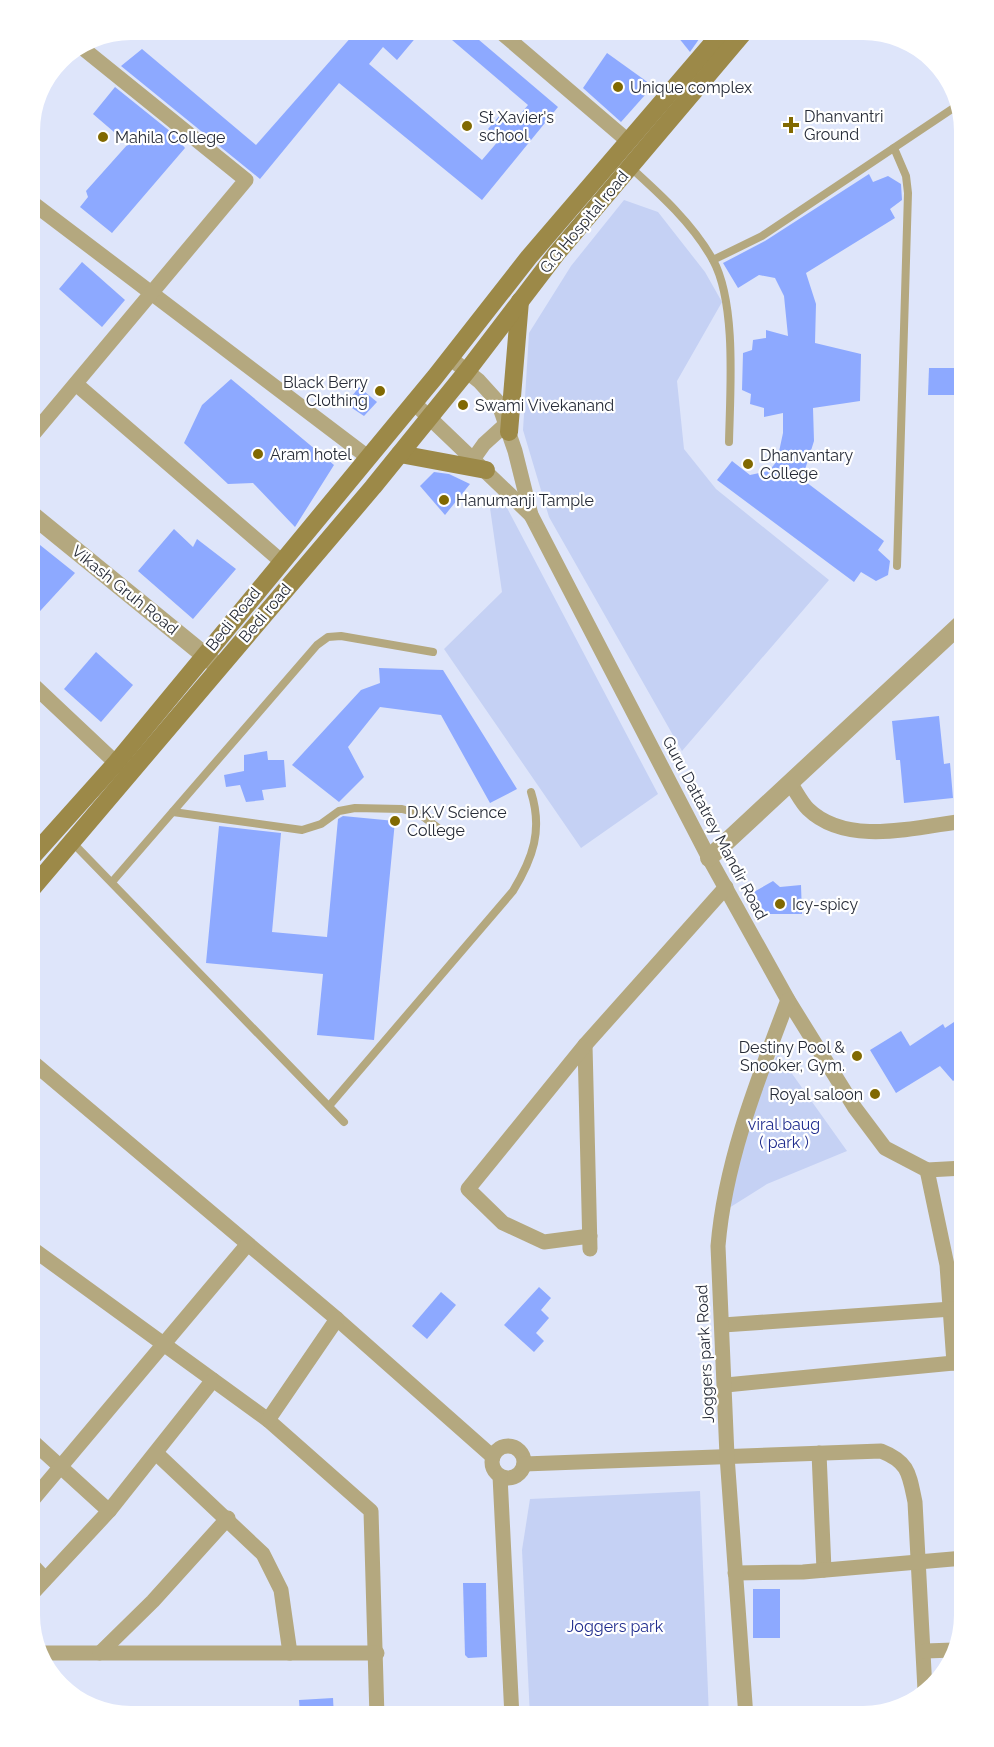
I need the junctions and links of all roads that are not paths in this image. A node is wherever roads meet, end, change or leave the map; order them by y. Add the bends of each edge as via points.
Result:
1 (511, 41) edge
2 (714, 41) edge
3 (737, 41) edge
4 (88, 52) edge
5 (951, 110) edge
6 (628, 141) junction
7 (894, 148) junction
8 (630, 167) junction
9 (41, 212) edge
10 (713, 260) junction
11 (150, 295) junction
12 (520, 299) junction
13 (450, 358) junction
14 (467, 371) junction
15 (435, 377) joint
16 (75, 384) junction
17 (413, 402) junction
18 (430, 417) junction
19 (41, 425) edge
20 (508, 428) junction
21 (729, 442) dead end
22 (400, 454) junction
23 (369, 458) junction
24 (480, 464) junction
25 (531, 515) junction
26 (41, 522) edge
27 (281, 561) junction
28 (897, 566) dead end
29 (954, 630) edge
30 (433, 652) dead end
31 (204, 655) junction
32 (219, 667) junction
33 (41, 692) edge
34 (116, 763) junction
35 (790, 783) junction
36 (531, 792) dead end
37 (173, 812) junction
38 (954, 822) edge
39 (438, 828) dead end
40 (71, 841) junction
41 (41, 844) edge
42 (709, 858) junction
43 (41, 878) edge
44 (112, 882) junction
45 (726, 887) junction
46 (788, 1000) junction
47 (585, 1045) junction
48 (41, 1069) edge
49 (330, 1106) junction
50 (344, 1122) dead end
51 (954, 1169) edge
52 (927, 1170) junction
53 (248, 1245) junction
54 (41, 1255) edge
55 (952, 1309) junction
56 (337, 1319) junction
57 (954, 1324) edge
58 (723, 1325) junction
59 (165, 1344) junction
60 (954, 1363) edge
61 (213, 1380) junction
62 (726, 1385) junction
63 (268, 1420) junction
64 (41, 1450) edge
65 (819, 1453) junction
66 (156, 1454) junction
67 (727, 1456) junction
68 (493, 1457) junction
69 (524, 1464) junction
70 (60, 1468) junction
71 (500, 1476) junction
72 (41, 1490) edge
73 (108, 1511) junction
74 (228, 1518) junction
75 (954, 1559) edge
76 (920, 1562) junction
77 (824, 1570) junction
78 (735, 1573) junction
79 (41, 1575) edge
80 (45, 1579) junction
81 (41, 1584) edge
82 (947, 1650) edge
83 (925, 1651) junction
84 (49, 1653) edge
85 (100, 1653) junction
86 (290, 1653) junction
87 (377, 1653) junction
88 (925, 1681) edge
89 (377, 1706) edge
90 (511, 1706) edge
91 (745, 1706) edge

1 - 6 street
2 - 6 main road, G.G Hospital road
3 - 8 main road, G.G Hospital road
4 - 11 street via 246,180
5 - 7 lane
6 - 13 main road, G.G Hospital road
7 - 10 lane via 762,236
7 - 28 lane via 906,176 908,193
8 - 10 lane via 675,211
8 - 12 main road, G.G Hospital road
9 - 11 street
10 - 21 lane via 730,334
11 - 16 street
11 - 23 street
12 - 14 main road, G.G Hospital road
12 - 20 main road
13 - 14 street, Guru Dattatrey Mandir Road
13 - 15 main road, G.G Hospital road
14 - 18 main road, G.G Hospital road
14 - 20 street, Guru Dattatrey Mandir Road via 498,402
15 - 17 main road, Bedi Road
16 - 19 street
16 - 27 street
17 - 18 street, Guru Dattatrey Mandir Road
17 - 23 main road, Bedi Road
18 - 22 main road, Bedi road
18 - 24 street, Guru Dattatrey Mandir Road
20 - 24 street via 484,444
20 - 25 street, Guru Dattatrey Mandir Road
22 - 24 main road
22 - 32 main road, Bedi road
23 - 27 main road, Bedi Road
24 - 25 street, Guru Dattatrey Mandir Road
25 - 42 street, Guru Dattatrey Mandir Road
26 - 31 street, Vikash Gruh Road
27 - 31 main road, Bedi Road
29 - 35 street
30 - 37 lane via 357,638 328,637
31 - 32 street, Vikash Gruh Road
31 - 34 main road, Bedi Road
32 - 40 main road, Bedi road
33 - 34 street
34 - 41 main road, Bedi Road
35 - 38 street via 808,809 828,823 853,830 883,831
35 - 42 street
36 - 49 lane via 537,840 513,891
37 - 39 lane via 302,830 339,812 387,808 420,814
37 - 44 lane
40 - 43 main road, Bedi road
40 - 44 lane
42 - 45 street, Guru Dattatrey Mandir Road
44 - 49 lane
45 - 46 street, Guru Dattatrey Mandir Road
45 - 47 street
46 - 52 street, Guru Dattatrey Mandir Road via 885,1148
46 - 58 street, Joggers park Road via 744,1122 721,1213 718,1246
47 - 47 street via 468,1189 503,1223 544,1242 590,1243
48 - 53 street
49 - 50 lane
51 - 52 street
52 - 55 street via 941,1225
53 - 56 street
53 - 59 street
54 - 59 street
55 - 57 street
55 - 58 street
56 - 63 street
56 - 68 street
58 - 62 street, Joggers park Road
59 - 61 street
59 - 70 street
60 - 62 street
61 - 63 street
61 - 66 street
62 - 67 street, Joggers park Road
63 - 87 street via 371,1511
64 - 70 street
65 - 67 street
65 - 76 street via 881,1451 898,1458 909,1473
65 - 77 street
66 - 73 street
66 - 74 street
67 - 69 street
67 - 78 street, Joggers park Road
68 - 69 street via 500,1449 509,1447 522,1454
68 - 71 street via 493,1468
69 - 71 street via 516,1476
70 - 72 street
70 - 73 street
71 - 90 street
73 - 80 street
74 - 85 street
74 - 86 street via 263,1554 276,1576
75 - 76 street
76 - 77 street
76 - 83 street
77 - 78 street
78 - 91 street, Joggers park Road
79 - 80 street
80 - 81 street
82 - 83 street
83 - 88 street
84 - 85 street
85 - 86 street
86 - 87 street
87 - 89 street

